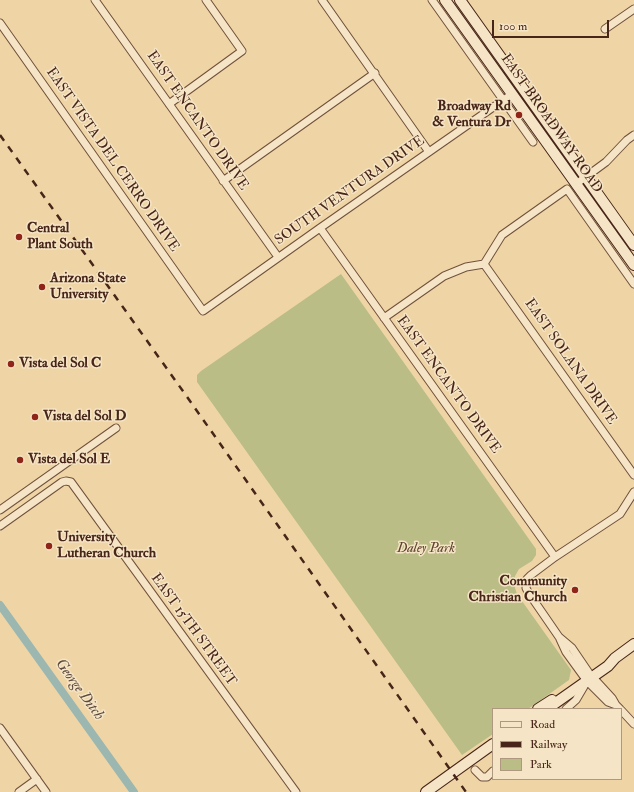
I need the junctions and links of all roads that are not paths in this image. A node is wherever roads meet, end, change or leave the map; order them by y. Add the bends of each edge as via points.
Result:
1 (95, 0) edge
2 (206, 0) edge
3 (322, 0) edge
4 (432, 0) edge
5 (445, 0) edge
6 (460, 0) edge
7 (634, 8) edge
8 (0, 23) edge
9 (605, 29) dead end
10 (374, 74) junction
11 (512, 94) junction
12 (504, 100) junction
13 (169, 104) junction
14 (634, 135) edge
15 (533, 142) dead end
16 (429, 152) junction
17 (586, 177) junction
18 (223, 181) junction
19 (576, 184) junction
20 (320, 228) junction
21 (634, 245) edge
22 (278, 258) junction
23 (484, 264) junction
24 (634, 265) edge
25 (634, 284) edge
26 (203, 311) joint
27 (384, 318) junction
28 (116, 428) dead end
29 (634, 475) edge
30 (634, 492) edge
31 (0, 510) edge
32 (0, 526) edge
33 (555, 557) junction
34 (634, 644) edge
35 (588, 677) junction
36 (540, 708) edge
37 (548, 708) edge
38 (567, 708) edge
39 (619, 708) edge
40 (622, 711) edge
41 (634, 724) edge
42 (0, 728) edge
43 (492, 745) edge
44 (475, 770) dead end
45 (492, 772) edge
46 (37, 779) junction
47 (19, 792) edge
48 (46, 792) edge
49 (296, 792) edge
50 (426, 792) edge

1 - 13 street, EAST ENCANTO DRIVE
2 - 13 street via 242,51
3 - 10 street
4 - 12 street
5 - 11 main road, EAST BROADWAY ROAD
6 - 17 main road, EAST BROADWAY ROAD
7 - 9 street
8 - 26 street, EAST VISTA DEL CERRO DRIVE
10 - 16 street
10 - 18 street
11 - 12 street, SOUTH VENTURA DRIVE
11 - 19 main road, EAST BROADWAY ROAD
12 - 15 street
12 - 16 street, SOUTH VENTURA DRIVE
13 - 18 street, EAST ENCANTO DRIVE
14 - 17 street
16 - 20 street, SOUTH VENTURA DRIVE
17 - 19 street
17 - 21 main road, EAST BROADWAY ROAD
18 - 22 street, EAST ENCANTO DRIVE
19 - 24 main road, EAST BROADWAY ROAD
20 - 22 street, SOUTH VENTURA DRIVE
20 - 27 street, EAST ENCANTO DRIVE
22 - 26 street, SOUTH VENTURA DRIVE
23 - 25 street via 502,235 567,189
23 - 27 street via 466,267 444,276
23 - 29 street, EAST SOLANA DRIVE
27 - 33 street, EAST ENCANTO DRIVE
28 - 31 street
30 - 33 street via 620,514
32 - 49 street, EAST 15TH STREET via 62,482 71,482
33 - 35 street via 531,575 526,588 559,637 572,648
34 - 35 main road via 608,666
35 - 36 main road
35 - 37 main road
35 - 38 street via 576,700
35 - 39 street via 608,702
40 - 41 street
42 - 46 street
43 - 50 main road
44 - 45 street via 482,777
46 - 47 street
46 - 48 street

